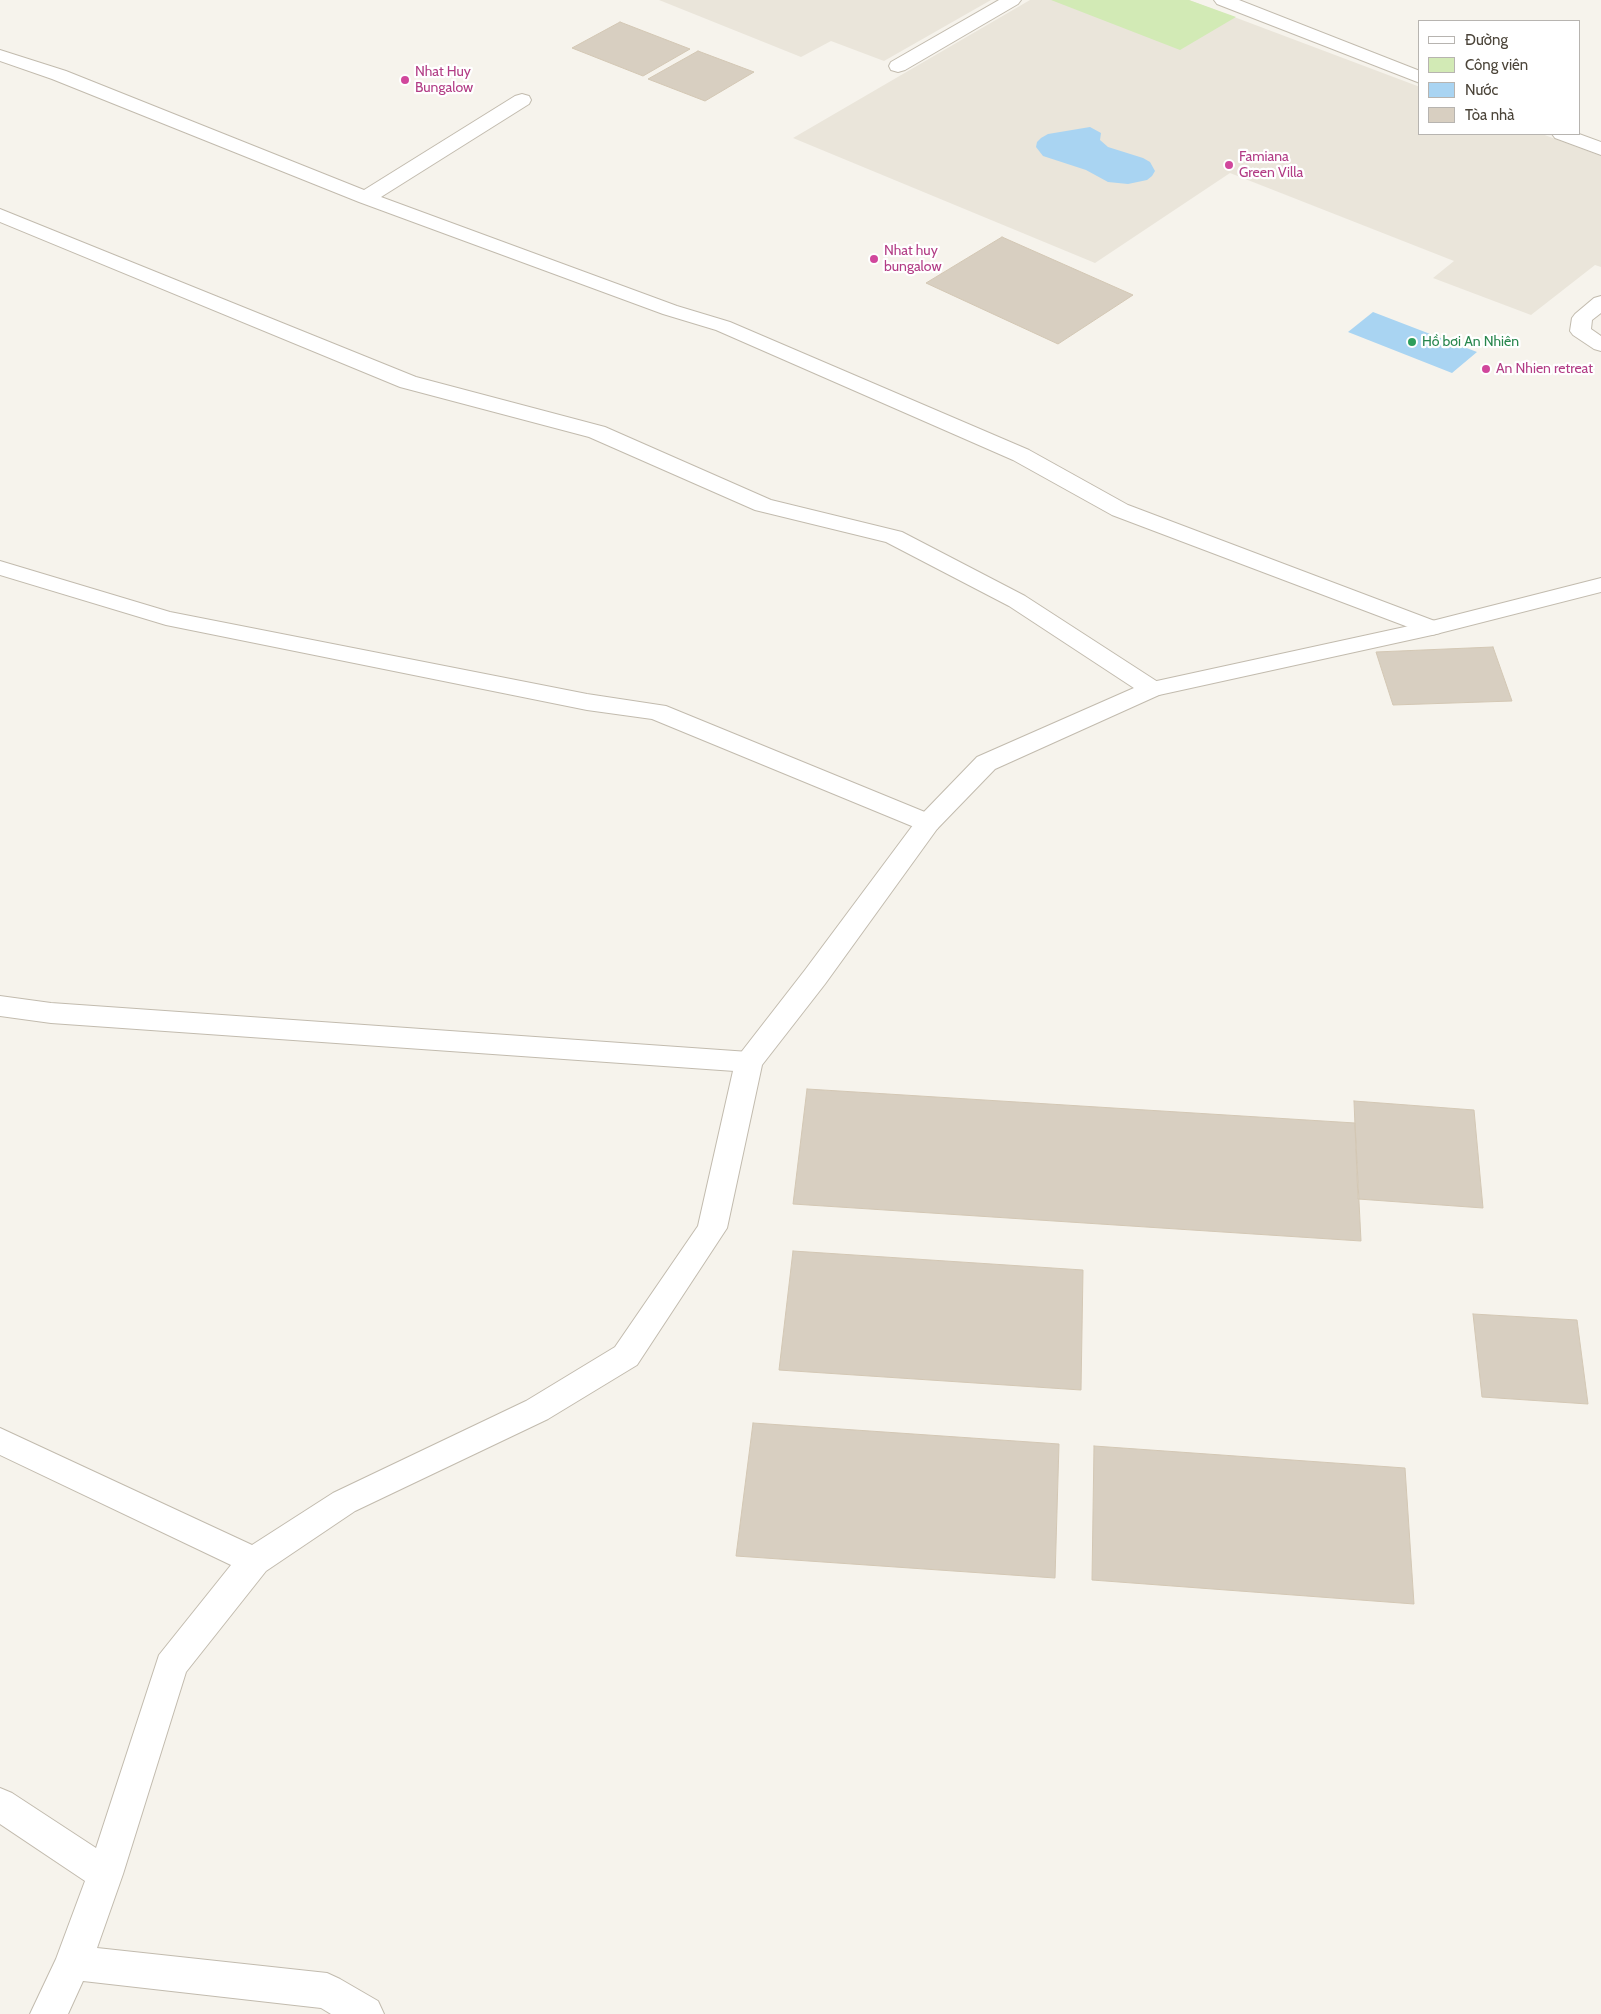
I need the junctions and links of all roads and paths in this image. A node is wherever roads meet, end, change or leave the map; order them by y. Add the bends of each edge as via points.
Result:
1 (1012, 0) edge
2 (1223, 0) edge
3 (0, 55) edge
4 (898, 66) dead end
5 (1418, 77) edge
6 (522, 100) dead end
7 (1565, 135) edge
8 (1601, 149) edge
9 (366, 198) junction
10 (0, 215) edge
11 (1601, 302) edge
12 (1601, 345) edge
13 (0, 568) edge
14 (1601, 585) edge
15 (1432, 628) junction
16 (1152, 689) junction
17 (928, 824) junction
18 (0, 1006) edge
19 (749, 1062) junction
20 (0, 1441) edge
21 (254, 1560) junction
22 (0, 1804) edge
23 (105, 1874) junction
24 (73, 1963) junction
25 (49, 2014) edge
26 (365, 2014) edge

1 - 4 street
2 - 5 street
3 - 9 street via 59,75
6 - 9 street
7 - 8 street
9 - 15 street via 670,310 723,326 1021,455 1120,510
10 - 16 street via 408,382 597,432 763,505 894,537 1017,601
11 - 12 street via 1582,318 1580,331
13 - 17 street via 166,618 588,702 657,712
14 - 15 street
15 - 16 street
16 - 17 street via 986,763
17 - 19 street
18 - 19 street via 50,1013
19 - 21 street via 712,1228 626,1356 537,1410 344,1502
20 - 21 street
21 - 23 street via 171,1666
22 - 23 street
23 - 24 street
24 - 25 street
24 - 26 street via 327,1991

